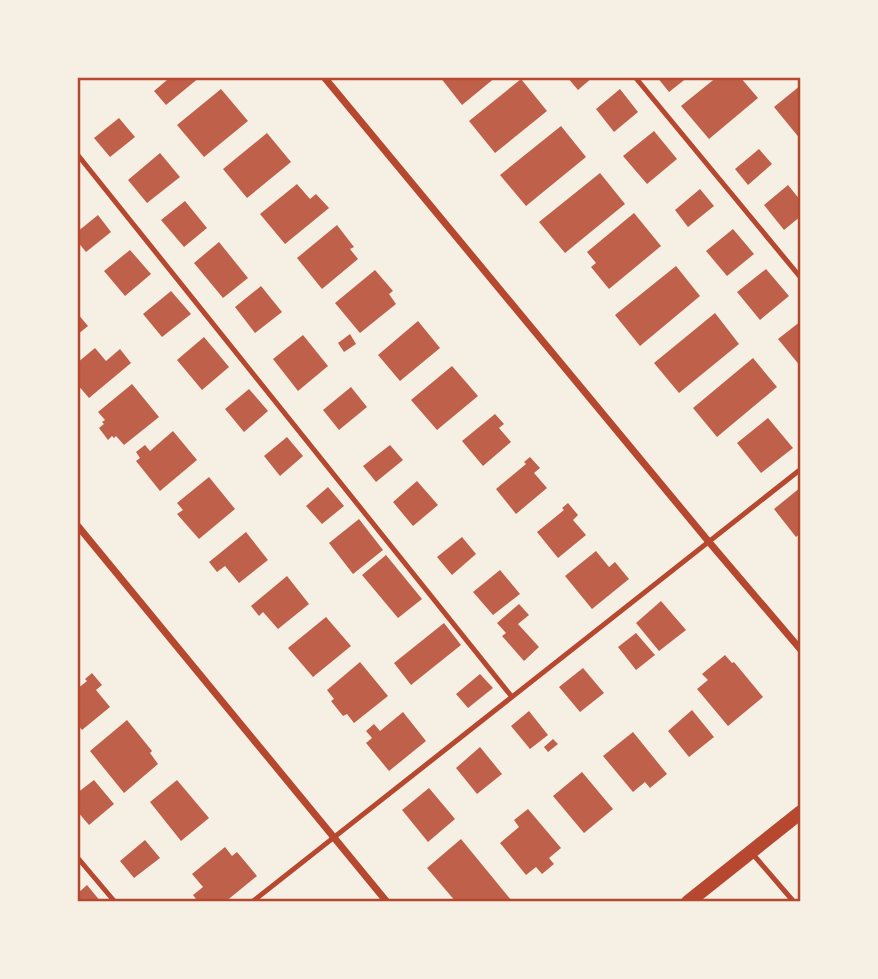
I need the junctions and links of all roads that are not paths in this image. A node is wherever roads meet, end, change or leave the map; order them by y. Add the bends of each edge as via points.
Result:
1 (324, 77) edge
2 (635, 77) edge
3 (77, 154) edge
4 (801, 278) edge
5 (801, 469) edge
6 (77, 525) edge
7 (709, 542) junction
8 (801, 650) edge
9 (512, 697) junction
10 (801, 812) edge
11 (333, 838) junction
12 (751, 852) junction
13 (77, 856) edge
14 (114, 902) edge
15 (253, 902) edge
16 (387, 902) edge
17 (688, 902) edge
18 (794, 902) edge

1 - 7 street
2 - 4 lane
3 - 9 lane
5 - 7 lane
6 - 11 street
7 - 8 street
7 - 9 lane
9 - 11 lane
10 - 12 main road
11 - 15 lane
11 - 16 street
12 - 17 main road
12 - 18 lane
13 - 14 lane

